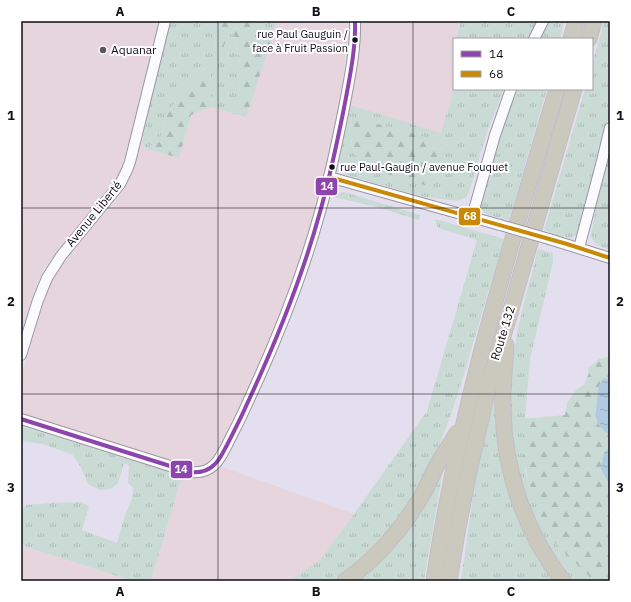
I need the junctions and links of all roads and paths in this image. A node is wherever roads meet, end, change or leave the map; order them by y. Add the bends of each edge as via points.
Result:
1 (165, 21) edge
2 (355, 21) edge
3 (543, 21) edge
4 (576, 21) edge
5 (594, 21) edge
6 (534, 38) edge
7 (571, 38) edge
8 (589, 38) edge
9 (511, 90) edge
10 (556, 90) edge
11 (574, 90) edge
12 (610, 128) edge
13 (329, 177) junction
14 (472, 217) junction
15 (579, 248) junction
16 (610, 258) edge
17 (509, 316) junction
18 (21, 355) edge
19 (21, 419) edge
20 (463, 424) junction
21 (345, 581) edge
22 (434, 581) edge
23 (449, 581) edge
24 (563, 581) edge

1 - 18 street, Avenue Liberté via 127,170 120,184 60,256 46,278
2 - 13 street via 350,70
3 - 6 street
4 - 7 highway
5 - 8 highway
9 - 14 street
10 - 20 highway, Route 132
11 - 17 highway, Route 132
12 - 15 street
13 - 14 street
13 - 19 street via 312,241 285,317 239,421 214,465 195,473 181,470
14 - 15 street, bridge
15 - 16 street
17 - 23 highway, Route 132 via 480,419
17 - 24 highway via 503,399 508,464 528,522 549,562
20 - 21 highway via 421,498 404,522 380,551
20 - 22 highway, Route 132

